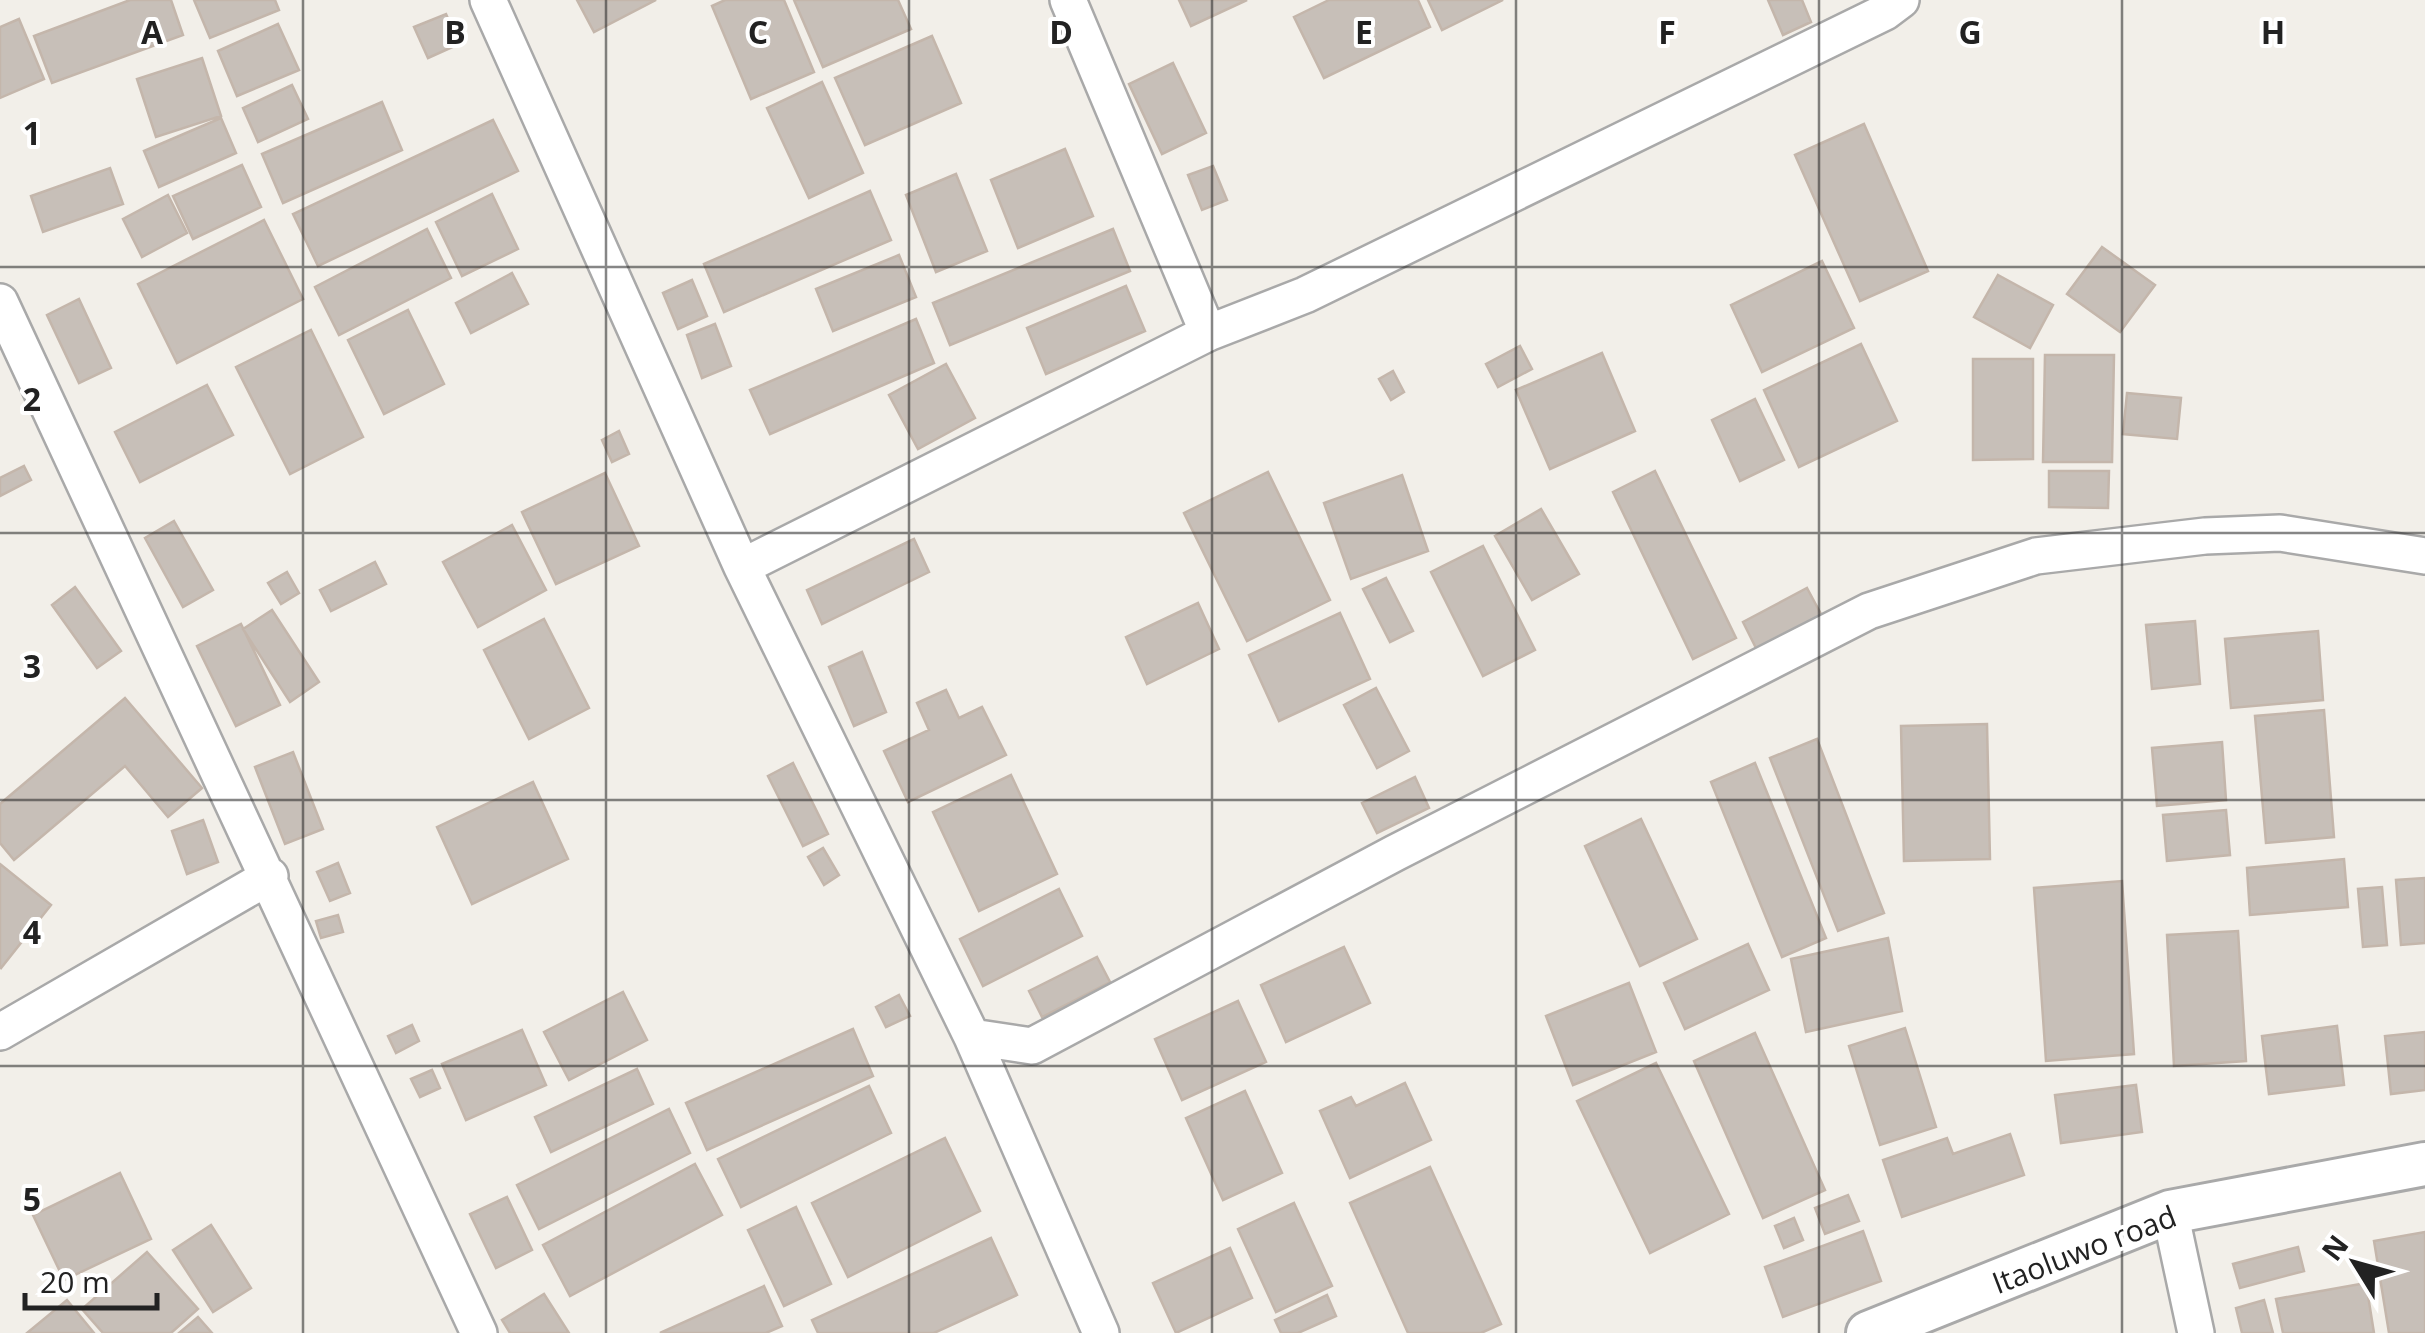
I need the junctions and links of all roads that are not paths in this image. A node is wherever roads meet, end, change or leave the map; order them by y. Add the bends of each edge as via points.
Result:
1 (488, 0) edge
2 (1068, 0) edge
3 (1901, 0) edge
4 (0, 302) edge
5 (1208, 332) junction
6 (2425, 556) edge
7 (742, 567) junction
8 (270, 876) junction
9 (0, 1032) edge
10 (972, 1037) junction
11 (2425, 1164) edge
12 (2170, 1212) junction
13 (479, 1333) edge
14 (1101, 1333) edge
15 (1868, 1333) edge
16 (2196, 1333) edge

1 - 7 street
2 - 5 street
3 - 5 street via 1323,286
4 - 8 street
5 - 7 street
6 - 10 street via 2280,533 2204,536 2036,556 1869,611 1032,1046
7 - 10 street
8 - 9 street
8 - 13 street
10 - 14 street
11 - 12 street, Itaoluwo road
12 - 15 street, Itaoluwo road
12 - 16 street

